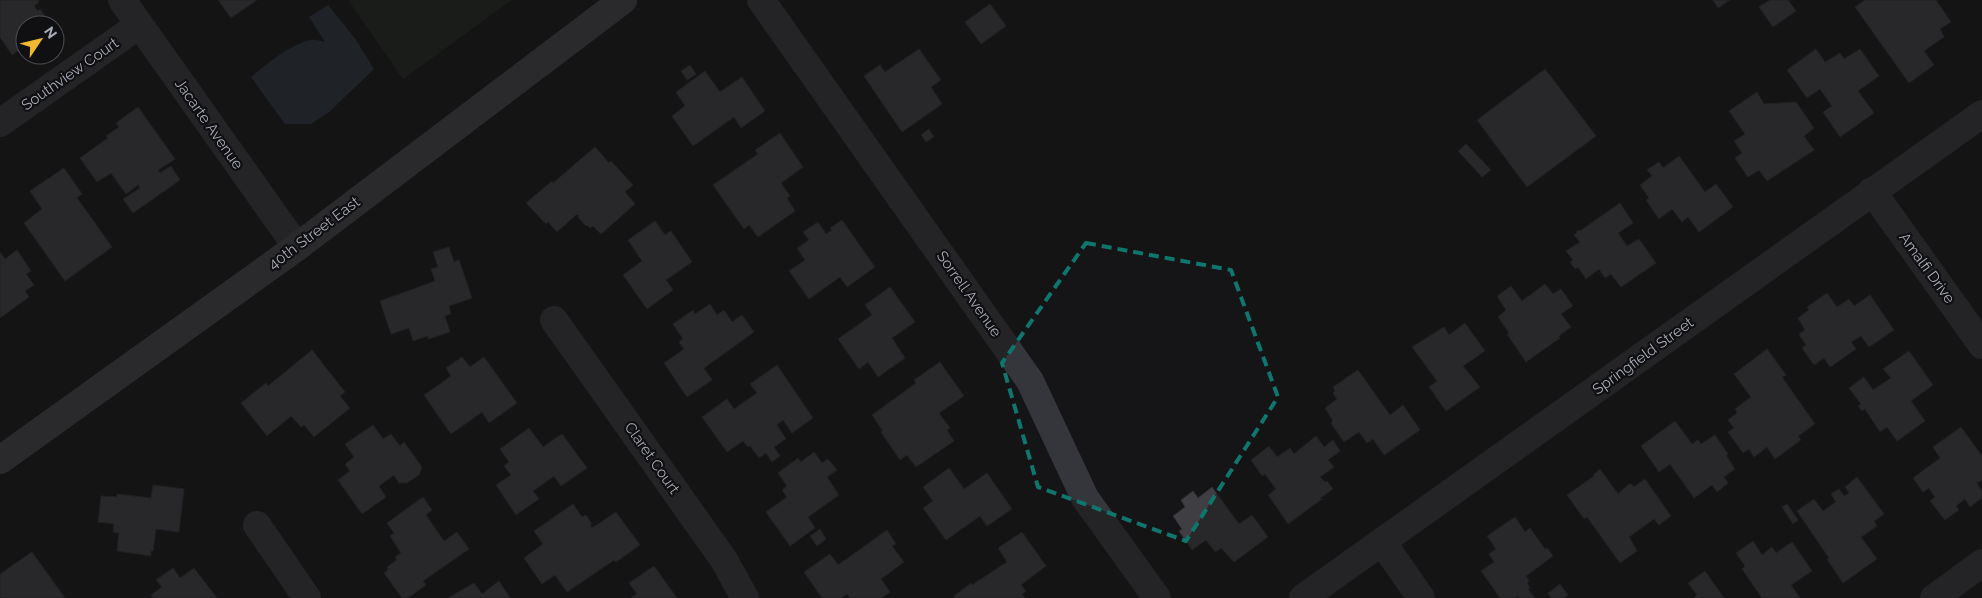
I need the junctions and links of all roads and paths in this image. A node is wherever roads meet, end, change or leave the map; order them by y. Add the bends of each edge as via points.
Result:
1 (122, 0) edge
2 (623, 0) edge
3 (761, 0) edge
4 (139, 25) junction
5 (1982, 114) edge
6 (0, 123) edge
7 (1872, 191) junction
8 (297, 247) junction
9 (554, 320) dead end
10 (1982, 345) edge
11 (0, 460) edge
12 (257, 525) dead end
13 (1383, 543) junction
14 (1982, 563) edge
15 (307, 598) edge
16 (745, 598) edge
17 (1157, 598) edge
18 (1303, 598) edge
19 (1421, 598) edge
20 (1934, 598) edge

1 - 4 street, Jacarte Avenue
2 - 8 main road, 40th Street East
3 - 17 street, Sorrell Avenue via 1030,382 1085,498
4 - 6 street, Southview Court
4 - 8 street, Jacarte Avenue
5 - 7 street, Springfield Street
7 - 10 street, Amalfi Drive
7 - 13 street, Springfield Street
8 - 11 main road, 40th Street East
9 - 16 street, Claret Court via 724,560
12 - 15 street
13 - 18 street, Springfield Street
13 - 19 street
14 - 20 street

